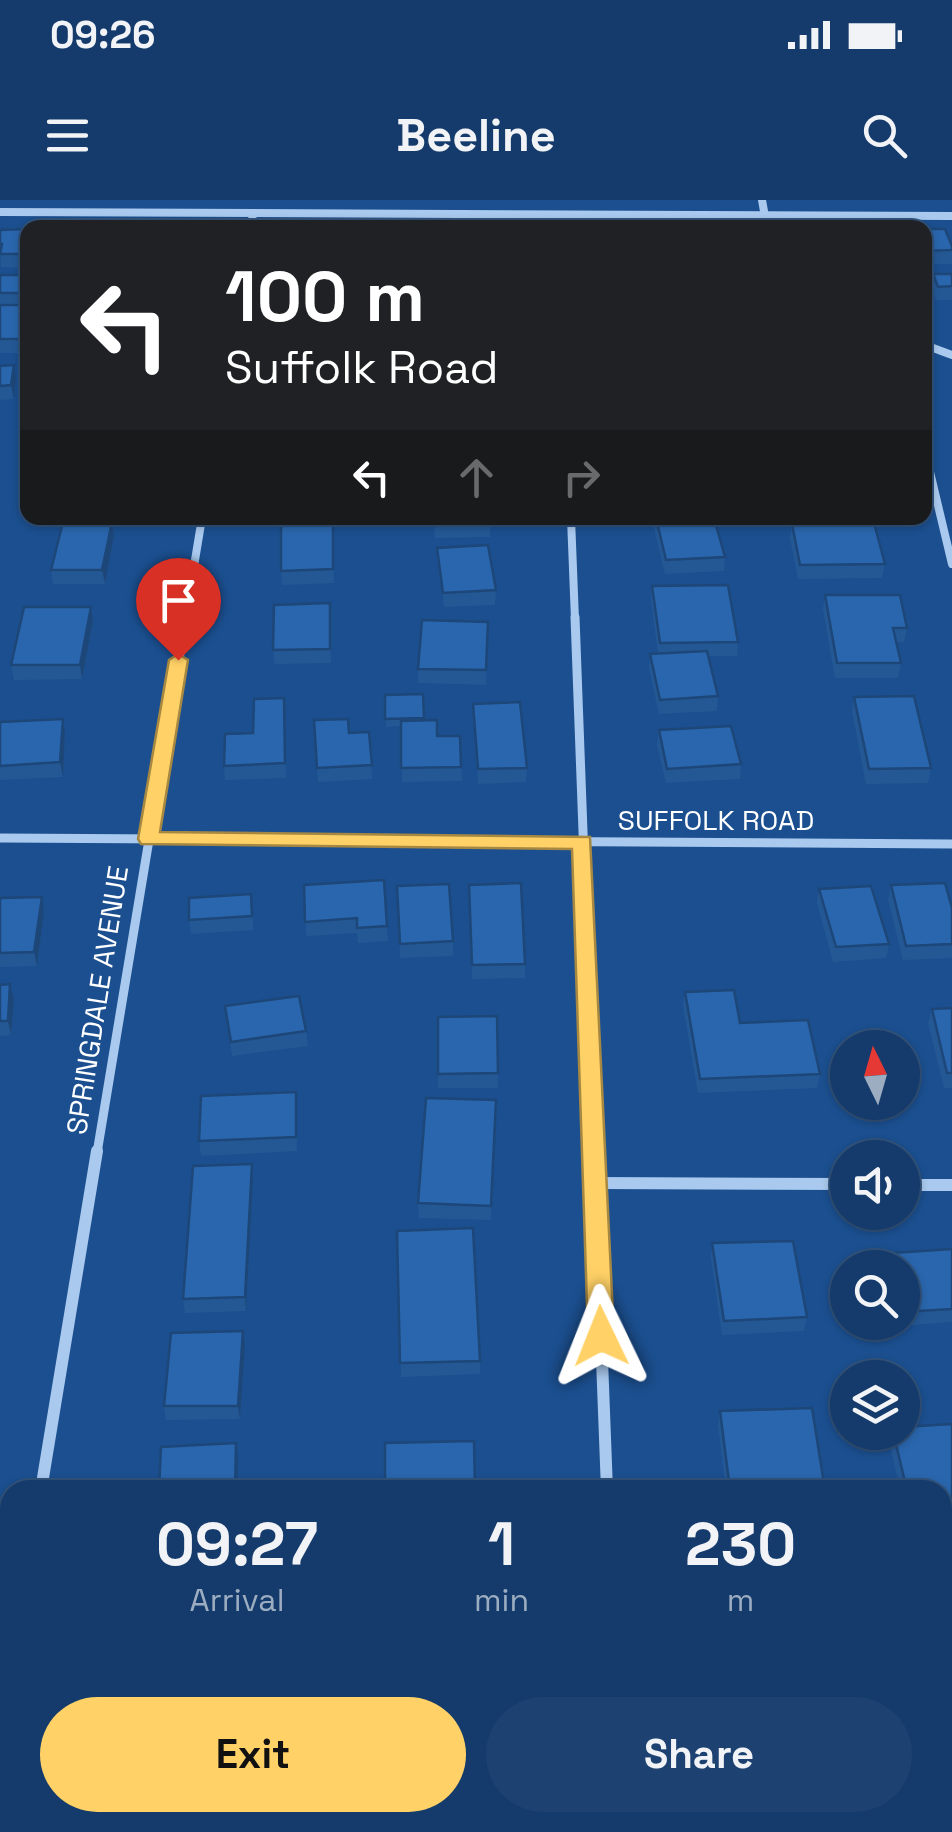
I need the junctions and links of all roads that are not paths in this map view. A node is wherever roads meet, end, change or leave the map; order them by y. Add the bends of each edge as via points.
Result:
1 (762, 200) edge
2 (0, 212) edge
3 (254, 212) junction
4 (560, 214) junction
5 (763, 215) junction
6 (952, 216) edge
7 (252, 220) edge
8 (560, 220) edge
9 (765, 220) edge
10 (932, 480) edge
11 (201, 525) edge
12 (571, 525) edge
13 (952, 564) edge
14 (0, 838) edge
15 (149, 839) junction
16 (583, 842) junction
17 (952, 844) edge
18 (595, 1182) junction
19 (830, 1184) edge
20 (920, 1185) edge
21 (952, 1185) edge
22 (44, 1480) edge
23 (607, 1480) edge

1 - 5 street
2 - 3 street
3 - 4 street
3 - 7 street
4 - 5 street
4 - 8 street
5 - 6 street
5 - 9 street
10 - 13 street
11 - 15 street, SPRINGDALE AVENUE
12 - 16 street
14 - 15 street, SUFFOLK ROAD
15 - 16 street, SUFFOLK ROAD
15 - 22 street, SPRINGDALE AVENUE
16 - 17 street, SUFFOLK ROAD
16 - 18 street
18 - 19 street
18 - 23 street
20 - 21 street

